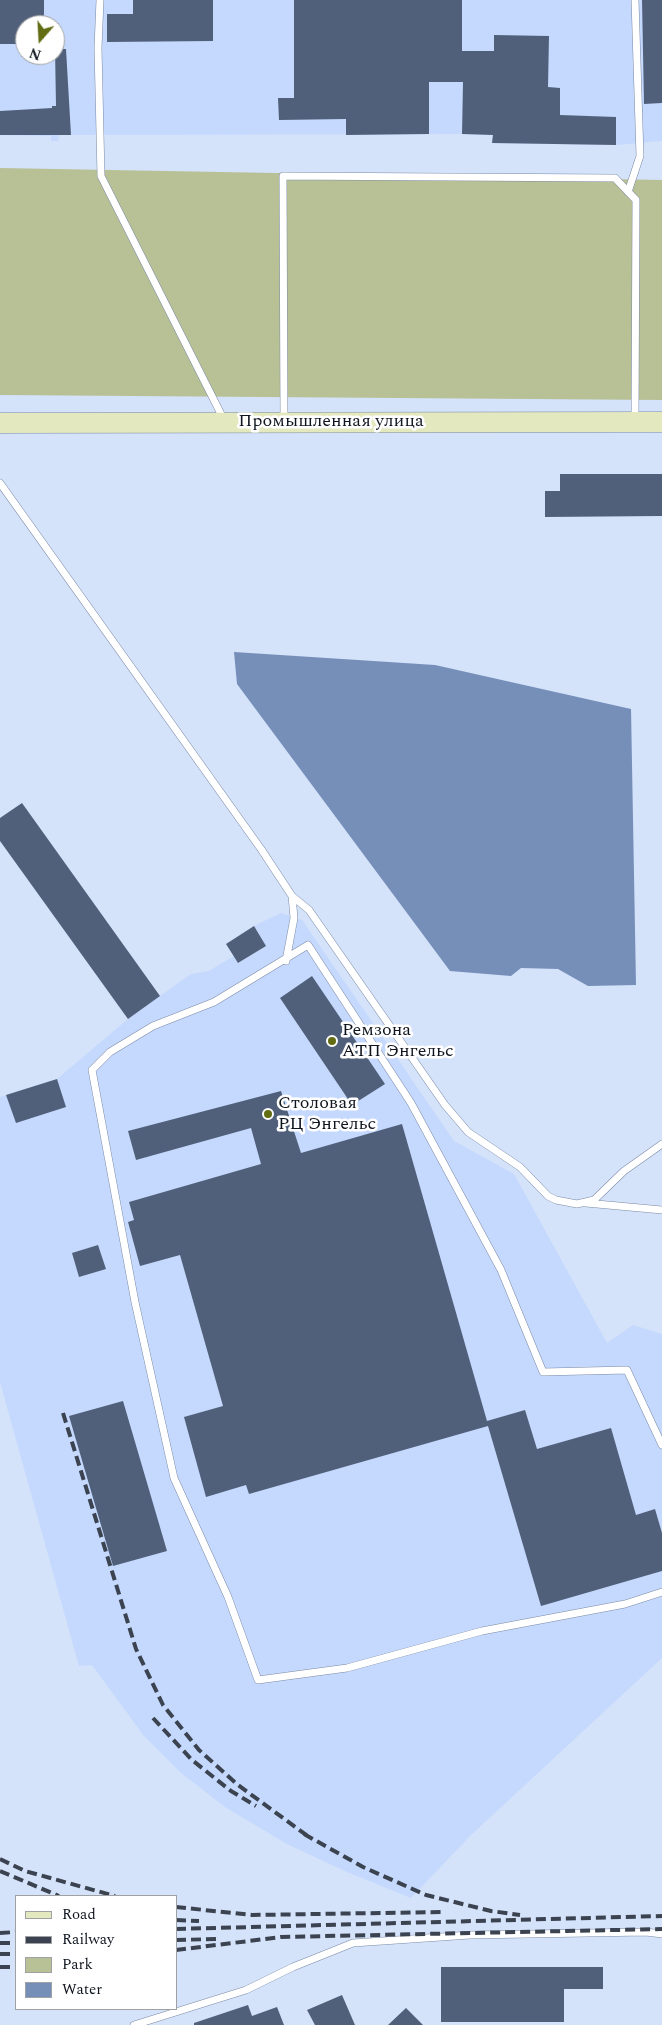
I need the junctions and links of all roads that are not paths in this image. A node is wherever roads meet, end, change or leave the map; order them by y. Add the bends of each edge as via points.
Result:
1 (100, 0) edge
2 (635, 0) edge
3 (628, 192) junction
4 (226, 422) junction
5 (636, 422) junction
6 (661, 422) edge
7 (0, 423) edge
8 (284, 423) junction
9 (0, 483) edge
10 (292, 896) junction
11 (286, 961) junction
12 (662, 1144) edge
13 (586, 1204) junction
14 (662, 1210) edge
15 (662, 1445) edge
16 (662, 1592) edge
17 (662, 1934) edge
18 (134, 2025) edge

1 - 4 lane via 101,176
2 - 3 lane via 640,156
3 - 5 lane via 636,200
3 - 8 lane via 615,178 283,176
4 - 7 street, Промышленная улица
4 - 8 street, Промышленная улица
5 - 6 street, Промышленная улица
5 - 8 street, Промышленная улица
9 - 10 lane
10 - 11 lane via 294,918
10 - 13 lane via 309,910 445,1105 468,1132 520,1167 548,1196 567,1203
11 - 15 lane via 308,945 411,1103 501,1270 543,1372 627,1370
11 - 16 lane via 214,1002 153,1026 110,1052 92,1070 135,1302 174,1478 228,1597 258,1680 347,1668 482,1631 625,1604
12 - 13 lane
13 - 14 lane
17 - 18 lane via 470,1935 353,1943 246,1990

